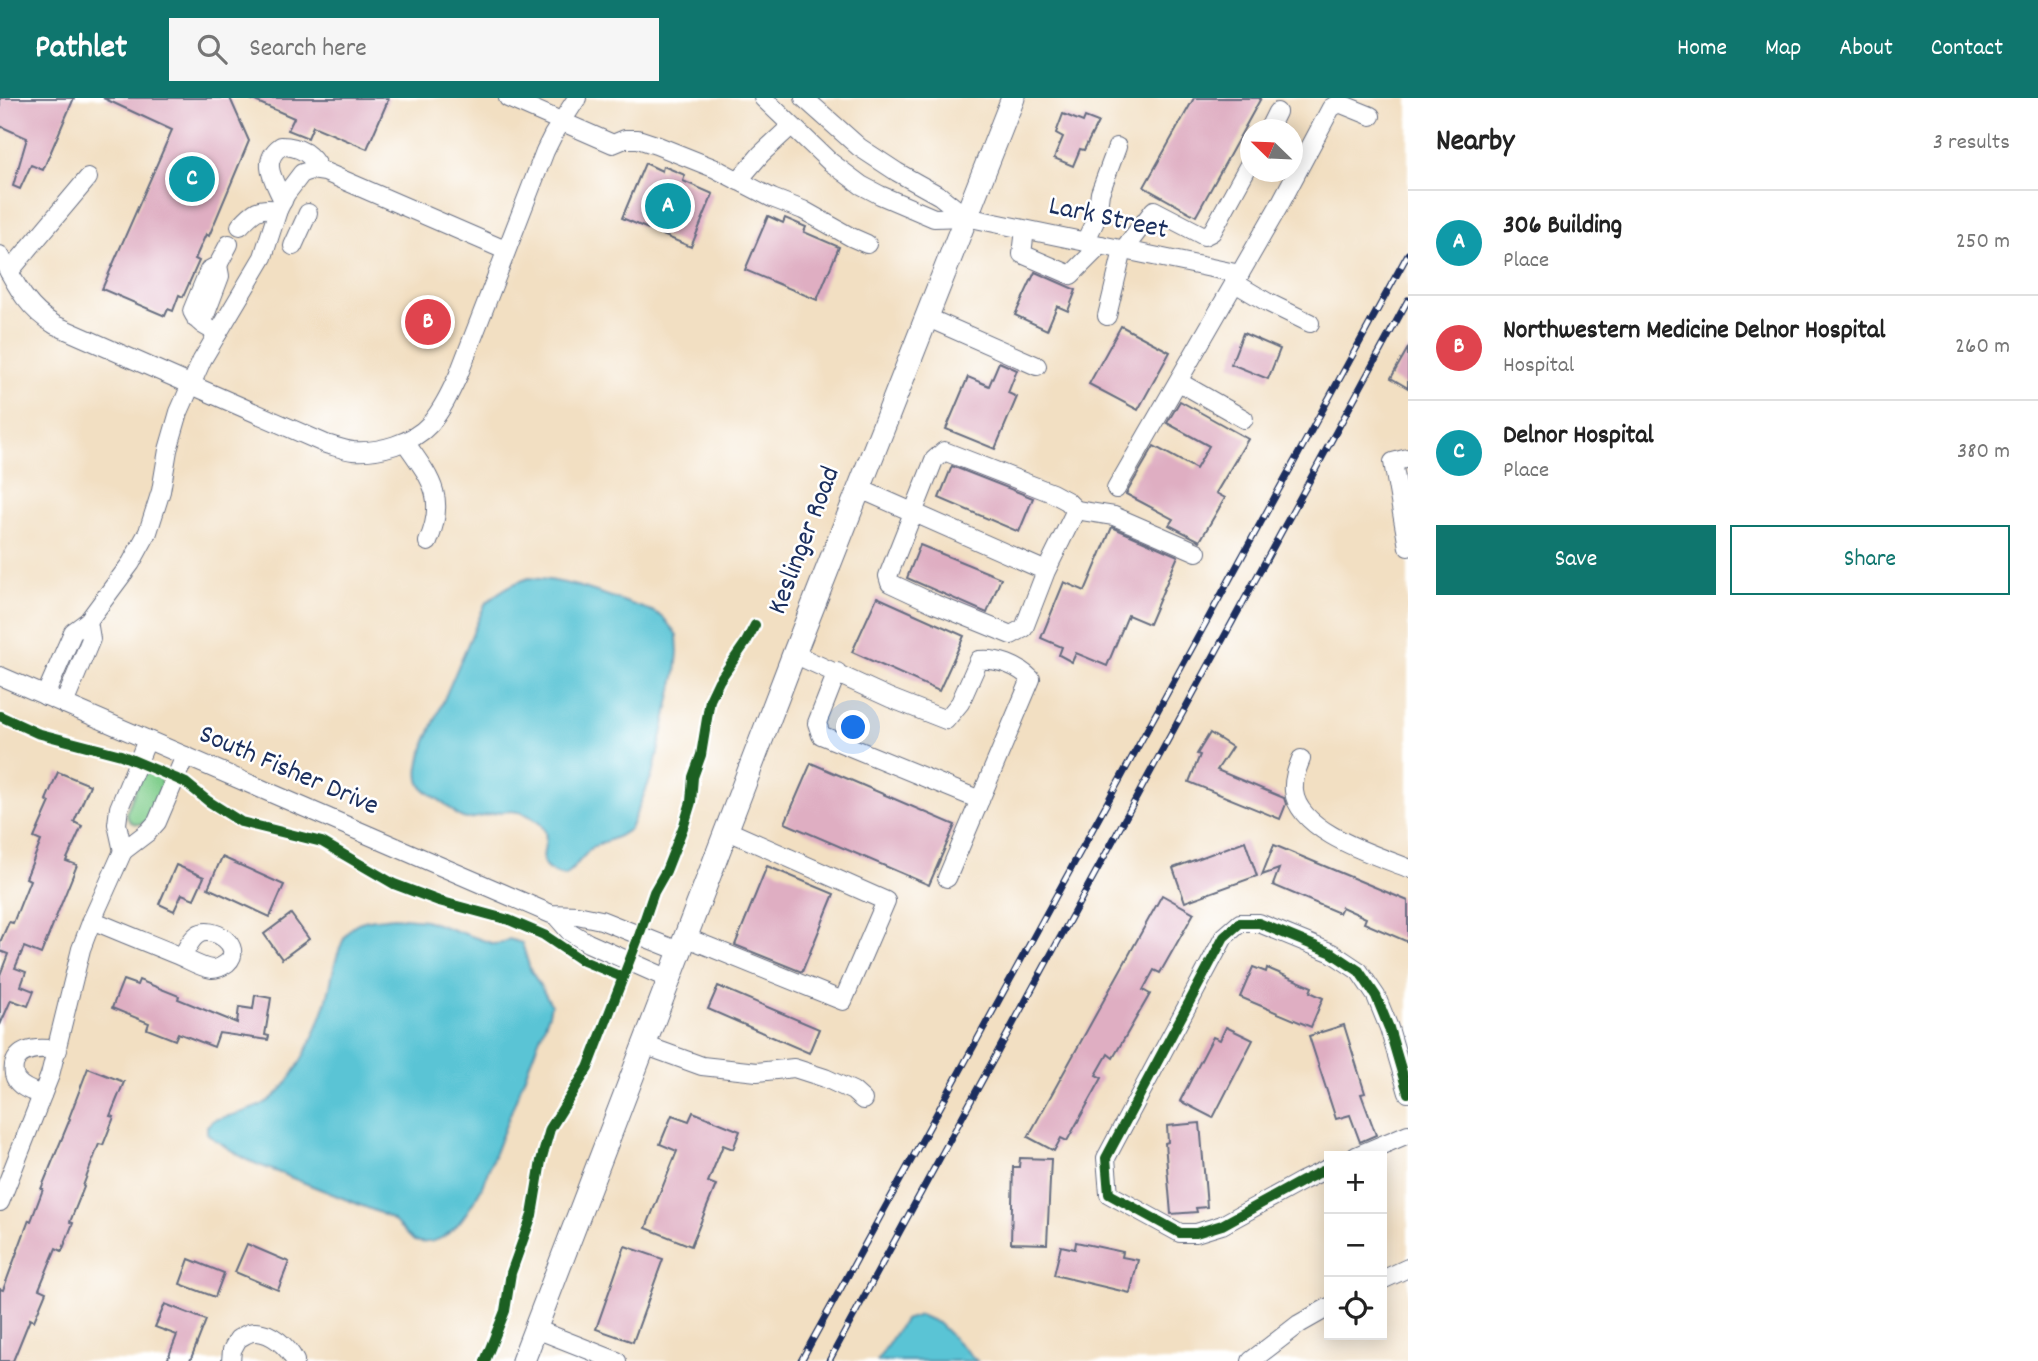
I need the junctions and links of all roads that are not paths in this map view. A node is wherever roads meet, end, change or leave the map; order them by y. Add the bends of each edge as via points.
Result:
1 (508, 98) edge
2 (577, 98) edge
3 (763, 98) edge
4 (804, 98) edge
5 (1013, 98) edge
6 (1277, 112) dead end
7 (1371, 116) dead end
8 (1274, 119) edge
9 (562, 120) junction
10 (791, 126) junction
11 (1117, 147) dead end
12 (320, 171) junction
13 (88, 178) dead end
14 (738, 181) junction
15 (1240, 181) edge
16 (280, 206) junction
17 (307, 214) dead end
18 (966, 217) junction
19 (240, 226) dead end
20 (1025, 230) junction
21 (1203, 236) junction
22 (229, 244) dead end
23 (867, 244) dead end
24 (1093, 244) junction
25 (293, 246) dead end
26 (505, 250) junction
27 (1123, 250) junction
28 (0, 255) edge
29 (1200, 266) junction
30 (9, 272) junction
31 (1238, 278) junction
32 (1107, 316) dead end
33 (926, 317) junction
34 (1310, 323) dead end
35 (218, 333) junction
36 (1037, 366) dead end
37 (1179, 382) junction
38 (191, 384) junction
39 (1244, 419) dead end
40 (405, 442) junction
41 (1408, 458) edge
42 (858, 488) junction
43 (1116, 489) dead end
44 (1076, 510) junction
45 (913, 512) junction
46 (428, 542) dead end
47 (1408, 547) edge
48 (1197, 552) dead end
49 (1046, 571) junction
50 (70, 612) dead end
51 (88, 621) junction
52 (794, 654) junction
53 (836, 672) junction
54 (0, 676) edge
55 (45, 696) junction
56 (64, 704) junction
57 (147, 740) junction
58 (185, 756) junction
59 (1301, 759) dead end
60 (980, 800) junction
61 (726, 830) junction
62 (123, 851) junction
63 (1408, 868) edge
64 (947, 878) dead end
65 (553, 915) junction
66 (92, 920) junction
67 (682, 944) junction
68 (182, 957) dead end
69 (669, 979) junction
70 (643, 1045) junction
71 (58, 1050) junction
72 (1408, 1093) edge
73 (42, 1095) junction
74 (863, 1100) dead end
75 (1408, 1134) edge
76 (1368, 1151) edge
77 (1324, 1170) edge
78 (0, 1202) edge
79 (1408, 1268) edge
80 (1387, 1278) edge
81 (1324, 1310) edge
82 (536, 1329) junction
83 (231, 1361) edge
84 (295, 1361) edge
85 (523, 1361) edge
86 (617, 1361) edge
87 (1251, 1361) edge

1 - 9 street
2 - 9 street
3 - 10 street
4 - 18 street via 859,147
5 - 18 main road, Keslinger Road
6 - 8 street
7 - 31 street via 1339,103 1331,108
9 - 14 street via 613,144 638,139 656,145
9 - 26 street
10 - 14 street
10 - 18 street via 828,161 880,195 934,218
11 - 24 street via 1100,194
12 - 16 street via 302,173
12 - 16 street via 312,156 296,147 275,150 269,165
12 - 26 street
13 - 30 street
14 - 23 street
15 - 21 street via 1212,232
16 - 19 street via 258,210
16 - 35 street via 263,257
17 - 25 street
18 - 20 street, Lark Street
18 - 33 main road, Keslinger Road
20 - 24 street, Lark Street
20 - 24 street via 1022,254 1070,275
21 - 27 street via 1154,210
21 - 29 street
22 - 35 street via 218,265 220,275 206,313 196,319
24 - 27 street, Lark Street
26 - 40 street via 444,405 429,426
27 - 29 street, Lark Street
27 - 32 street
28 - 30 street
29 - 31 street, Lark Street
30 - 38 street via 41,317
31 - 34 street, Lark Street via 1267,302
31 - 37 street
33 - 36 street
33 - 42 main road, Keslinger Road
35 - 38 street
37 - 39 street
37 - 43 street
38 - 40 street via 326,444 354,451
38 - 51 street via 173,431 148,532
40 - 46 street via 428,475 438,501
41 - 47 street via 1393,462
42 - 45 street
42 - 52 main road, Keslinger Road
44 - 45 street via 1052,493 944,451 934,460
44 - 48 street via 1114,516
44 - 49 street
45 - 49 street
45 - 49 street via 888,576 890,583 935,604 1011,635 1024,628
50 - 51 street
51 - 55 street via 73,632
51 - 56 street via 91,639
52 - 53 street
52 - 61 main road, Keslinger Road
53 - 60 street via 817,723 821,735
53 - 60 street via 946,720 960,703 979,660 992,658 1023,671 1031,679
54 - 55 street, South Fisher Drive
55 - 56 street, South Fisher Drive
56 - 57 street, South Fisher Drive
57 - 58 street, South Fisher Drive
57 - 62 street via 120,808 117,824
58 - 62 street via 156,822
58 - 65 street, South Fisher Drive
59 - 63 street via 1294,792 1311,820 1340,839
60 - 64 street
61 - 67 main road, Keslinger Road
61 - 67 street, South Fisher Drive via 886,901 843,1001
62 - 66 street
65 - 67 street, South Fisher Drive via 601,920
65 - 69 street, South Fisher Drive via 588,943
66 - 68 street
66 - 71 street
67 - 69 main road, Keslinger Road
69 - 70 main road, Keslinger Road
70 - 74 street via 702,1066 757,1072 794,1068 825,1078
70 - 82 main road, Keslinger Road
71 - 73 street
71 - 73 street via 30,1050 15,1063 17,1081
72 - 77 street via 1389,1028 1359,971 1332,953 1259,923 1240,923 1224,937 1106,1158 1109,1194 1180,1233 1196,1233 1222,1225
73 - 78 street
75 - 76 street
79 - 80 street
81 - 87 street
82 - 85 main road, Keslinger Road
82 - 86 street
83 - 84 street via 237,1339 253,1332 272,1336

